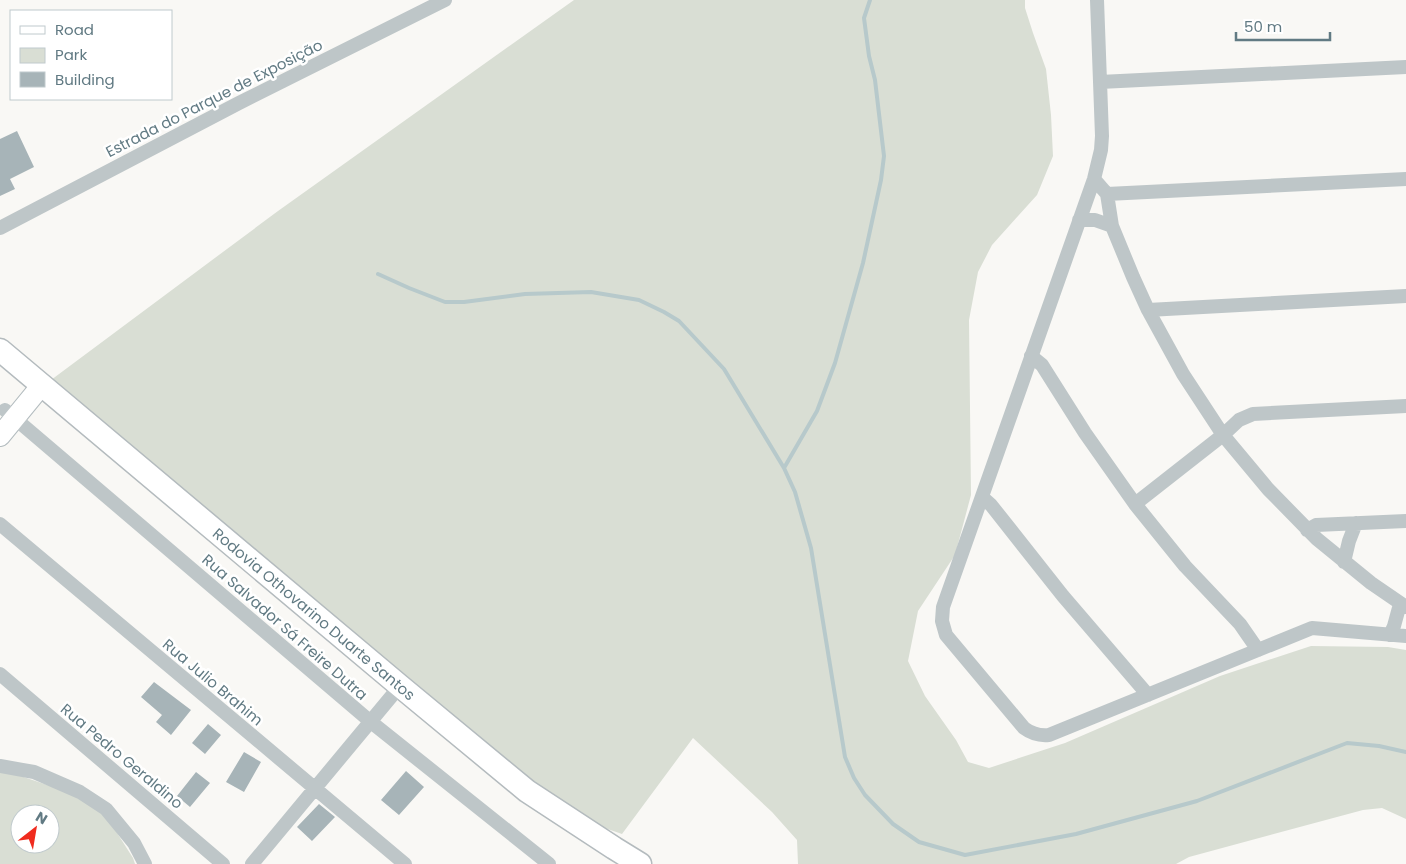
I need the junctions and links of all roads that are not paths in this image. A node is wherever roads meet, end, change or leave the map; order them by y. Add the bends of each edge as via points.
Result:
1 (445, 0) edge
2 (1097, 0) edge
3 (1406, 66) edge
4 (1100, 82) junction
5 (1094, 179) junction
6 (1406, 179) edge
7 (1107, 194) junction
8 (1079, 220) junction
9 (1112, 226) junction
10 (0, 228) edge
11 (1406, 296) edge
12 (1148, 310) junction
13 (0, 350) edge
14 (1032, 356) junction
15 (36, 381) junction
16 (1406, 406) edge
17 (6, 414) edge
18 (1223, 434) junction
19 (0, 436) edge
20 (982, 497) junction
21 (1135, 504) junction
22 (1406, 521) edge
23 (1356, 523) junction
24 (0, 524) edge
25 (1307, 530) junction
26 (1344, 562) junction
27 (1403, 605) edge
28 (1390, 635) junction
29 (1406, 636) edge
30 (1258, 650) junction
31 (0, 674) edge
32 (400, 686) junction
33 (1148, 694) junction
34 (370, 722) junction
35 (0, 766) edge
36 (316, 789) junction
37 (145, 864) edge
38 (223, 864) edge
39 (252, 864) edge
40 (405, 864) edge
41 (549, 864) edge
42 (640, 864) edge

1 - 10 street, Estrada do Parque de Exposição
2 - 4 street
3 - 4 street
4 - 5 street via 1102,136
5 - 7 street
5 - 8 street
6 - 7 street
7 - 9 street
8 - 9 street via 1095,220
8 - 14 street
9 - 12 street
11 - 12 street
12 - 18 street via 1183,374
13 - 15 main road, Rodovia Othovarino Duarte Santos
14 - 20 street
14 - 21 street via 1042,365
15 - 17 street
15 - 32 main road, Rodovia Othovarino Duarte Santos
16 - 18 street via 1253,414
17 - 19 street
17 - 34 street, Rua Salvador Sá Freire Dutra
18 - 21 street
18 - 25 street
20 - 33 street
20 - 33 street via 943,607 942,621 946,635 1024,728 1036,734 1049,735
21 - 30 street via 1185,566 1240,624
22 - 23 street
23 - 25 street via 1316,525
23 - 26 street
24 - 36 street, Rua Julio Brahim
25 - 26 street
26 - 27 street
27 - 28 street
28 - 29 street
28 - 30 street via 1312,628
30 - 33 street
31 - 38 street, Rua Pedro Geraldino
32 - 34 street
32 - 42 main road, Rodovia Othovarino Duarte Santos via 527,790
34 - 36 street
34 - 41 street, Rua Salvador Sá Freire Dutra
35 - 37 street via 34,772 80,792 106,809 134,843
36 - 39 street
36 - 40 street, Rua Julio Brahim

